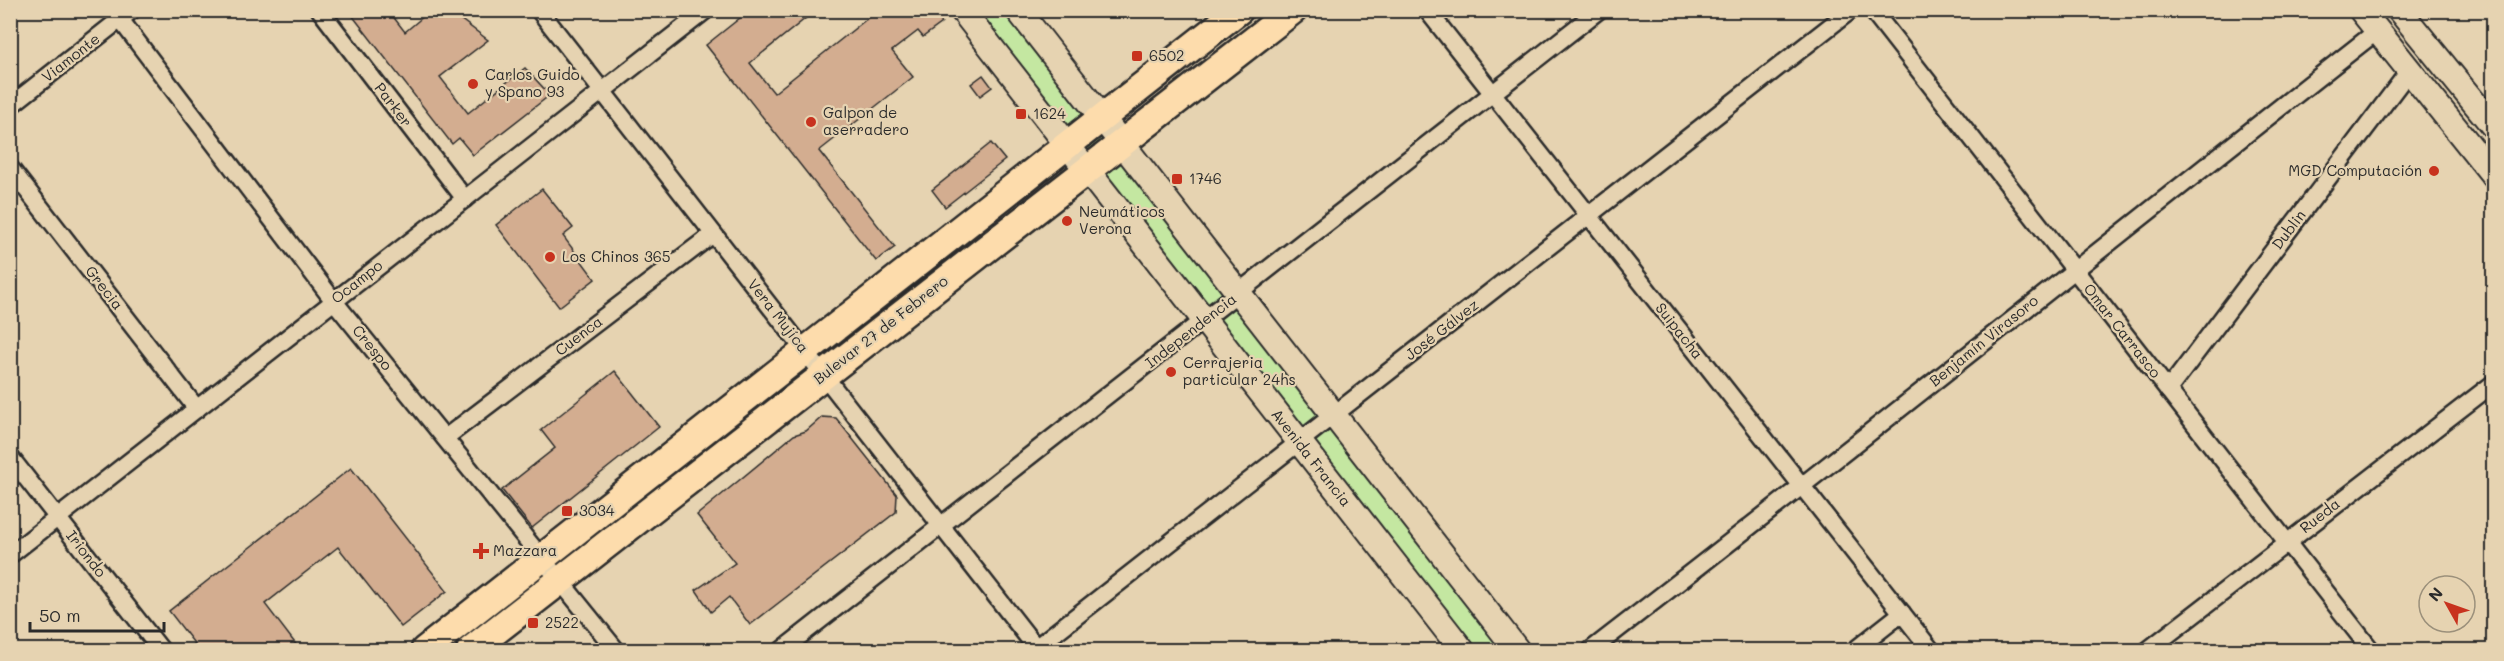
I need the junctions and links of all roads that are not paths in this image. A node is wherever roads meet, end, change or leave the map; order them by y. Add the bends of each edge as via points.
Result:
1 (320, 10) edge
2 (539, 10) edge
3 (706, 10) edge
4 (962, 10) edge
5 (1018, 10) edge
6 (1239, 10) edge
7 (1293, 10) edge
8 (1427, 10) edge
9 (1599, 10) edge
10 (1851, 10) edge
11 (1872, 10) edge
12 (2361, 10) edge
13 (2399, 10) edge
14 (122, 14) edge
15 (2378, 31) junction
16 (2409, 71) junction
17 (602, 92) junction
18 (1493, 94) junction
19 (10, 106) edge
20 (1102, 118) junction
21 (2493, 127) edge
22 (1121, 142) junction
23 (1067, 146) junction
24 (10, 168) edge
25 (1086, 170) junction
26 (2493, 176) edge
27 (465, 199) junction
28 (1588, 216) junction
29 (713, 234) junction
30 (2074, 269) junction
31 (1239, 293) junction
32 (333, 300) junction
33 (1204, 320) junction
34 (806, 352) junction
35 (824, 375) junction
36 (2493, 383) edge
37 (2168, 390) junction
38 (197, 409) junction
39 (1334, 415) junction
40 (445, 438) junction
41 (1299, 442) junction
42 (10, 458) edge
43 (1803, 487) junction
44 (58, 518) junction
45 (941, 526) junction
46 (2287, 542) junction
47 (10, 555) edge
48 (540, 560) junction
49 (559, 582) junction
50 (1902, 614) junction
51 (156, 649) edge
52 (1036, 650) edge
53 (2149, 650) edge
54 (425, 651) edge
55 (471, 651) edge
56 (616, 651) edge
57 (782, 651) edge
58 (1462, 651) edge
59 (1517, 651) edge
60 (1591, 651) edge
61 (1855, 651) edge
62 (1931, 651) edge
63 (2372, 651) edge

1 - 27 street, Parker
2 - 17 street, Vera Mujíca
3 - 17 street, Ocampo
4 - 23 main road, Avenida Francia
5 - 20 main road
6 - 20 main road, Bulevar 27 de Febrero
7 - 22 main road, Bulevar 27 de Febrero
8 - 18 street, Suipacha
9 - 18 street, Independencia
10 - 28 street, José Gálvez
11 - 30 street, Omar Carrasco
12 - 15 main road
13 - 21 main road
14 - 19 street, Viamonte
14 - 32 street, Crespo
15 - 16 main road
15 - 30 street, Benjamín Virasoro
16 - 26 main road
16 - 37 street, Dublin
17 - 27 street, Ocampo
17 - 29 street, Vera Mujíca
18 - 28 street, Suipacha
18 - 31 street, Independencia
20 - 22 main road
20 - 23 main road, Bulevar 27 de Febrero
22 - 25 main road, Bulevar 27 de Febrero
22 - 31 main road
23 - 25 main road, Avenida Francia
23 - 34 main road, Bulevar 27 de Febrero
24 - 38 street, Grecia
25 - 33 main road, Avenida Francia
25 - 35 main road, Bulevar 27 de Febrero
27 - 32 street, Ocampo
28 - 39 street, José Gálvez
28 - 43 street, Suipacha
29 - 34 street, Vera Mujíca
29 - 40 street, Cuenca
30 - 37 street, Omar Carrasco
30 - 43 street, Benjamín Virasoro
31 - 33 street, Independencia
31 - 39 main road
32 - 38 street, Ocampo
32 - 40 street, Crespo
33 - 41 main road, Avenida Francia
33 - 45 street, Independencia
34 - 35 street, Vera Mujíca
34 - 48 main road, Bulevar 27 de Febrero
35 - 45 street, Vera Mujíca
35 - 49 main road, Bulevar 27 de Febrero
36 - 46 street, Rueda
37 - 46 street, Omar Carrasco
38 - 44 street, Ocampo
39 - 41 street, José Gálvez
39 - 59 main road
40 - 48 street, Crespo
41 - 52 street, José Gálvez
41 - 58 main road, Avenida Francia
42 - 44 street, Iriondo
43 - 50 street, Suipacha
43 - 60 street, Benjamín Virasoro
44 - 47 street, Ocampo
44 - 51 street, Iriondo
45 - 52 street, Vera Mujíca
45 - 57 street, Independencia
46 - 53 street, Rueda
46 - 63 street, Omar Carrasco
48 - 49 street, Crespo
48 - 54 main road, Bulevar 27 de Febrero
49 - 55 main road, Bulevar 27 de Febrero
49 - 56 street, Crespo
50 - 61 street
50 - 62 street, Suipacha

